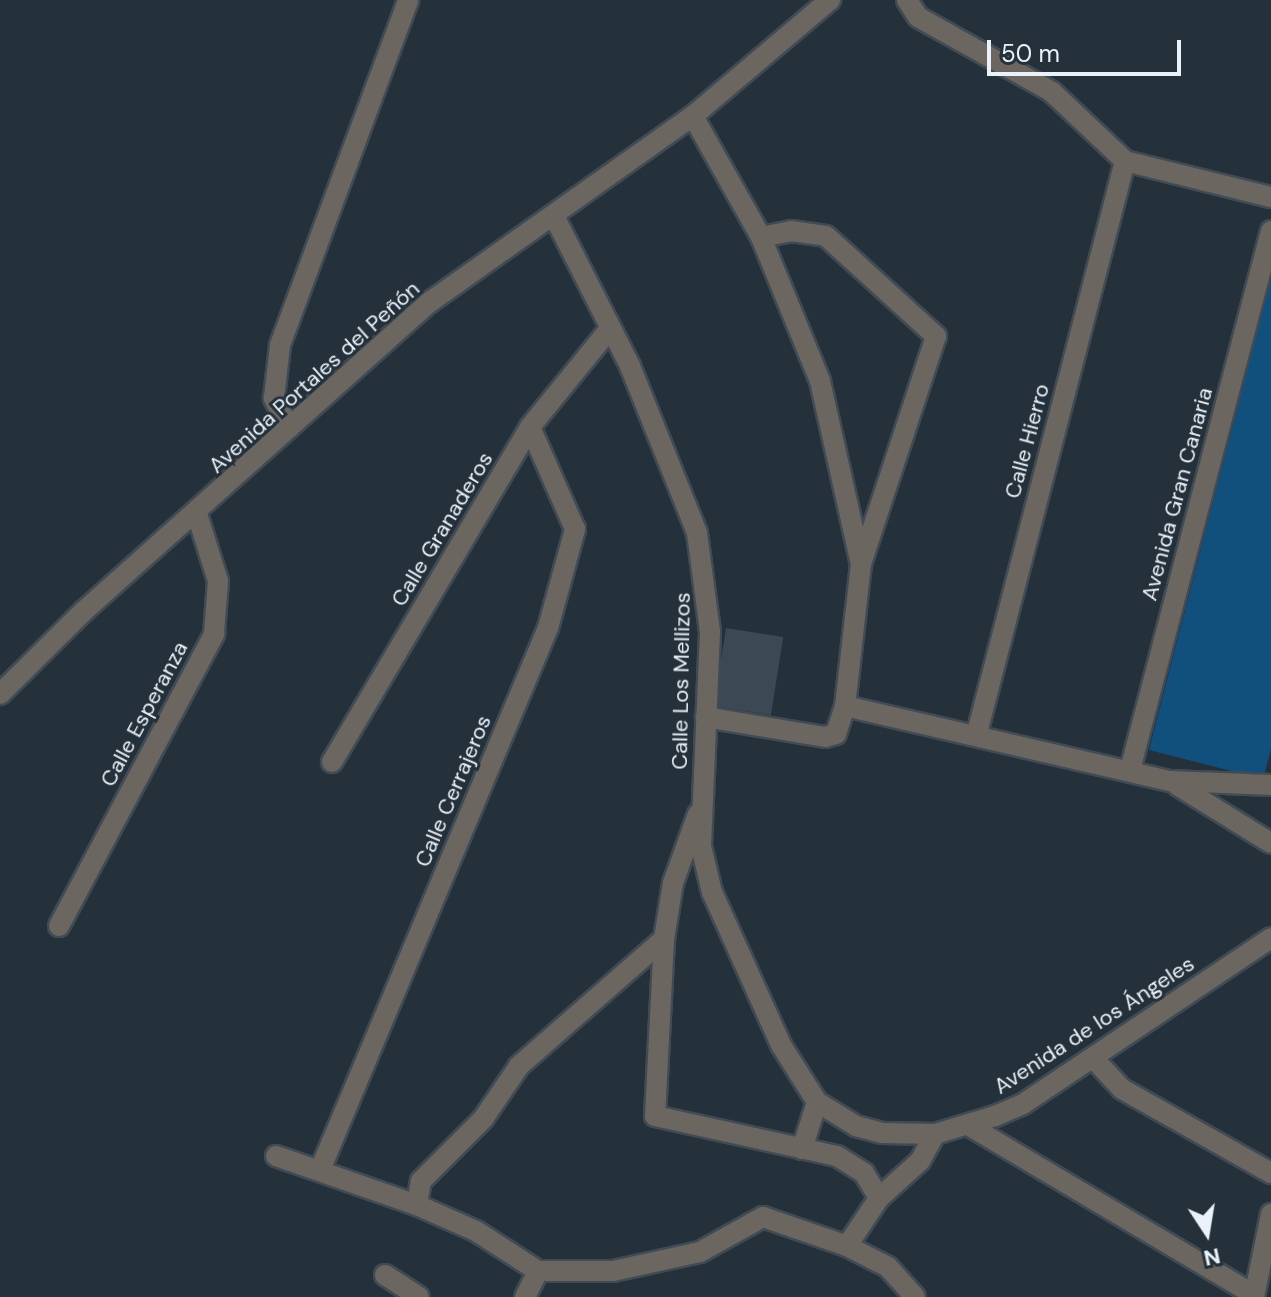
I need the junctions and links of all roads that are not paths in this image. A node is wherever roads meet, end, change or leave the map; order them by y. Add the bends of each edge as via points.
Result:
1 (408, 0) edge
2 (830, 0) edge
3 (907, 0) edge
4 (693, 116) junction
5 (1125, 161) junction
6 (1271, 197) edge
7 (555, 218) junction
8 (1271, 231) edge
9 (761, 237) junction
10 (608, 331) junction
11 (530, 427) junction
12 (289, 428) junction
13 (197, 514) junction
14 (861, 564) junction
15 (0, 694) edge
16 (845, 706) junction
17 (706, 717) junction
18 (977, 733) junction
19 (332, 762) dead end
20 (1130, 770) junction
21 (1170, 781) junction
22 (1271, 785) edge
23 (701, 809) junction
24 (1271, 843) edge
25 (709, 880) junction
26 (673, 883) junction
27 (59, 926) dead end
28 (1271, 938) edge
29 (664, 939) junction
30 (1093, 1058) junction
31 (817, 1102) junction
32 (968, 1125) junction
33 (935, 1134) junction
34 (802, 1149) junction
35 (276, 1156) dead end
36 (320, 1170) junction
37 (1271, 1173) edge
38 (879, 1198) junction
39 (417, 1205) junction
40 (1271, 1214) edge
41 (847, 1246) junction
42 (538, 1271) junction
43 (385, 1275) dead end
44 (1254, 1296) edge
45 (419, 1297) edge
46 (525, 1297) edge
47 (915, 1297) edge

1 - 12 street via 280,345 274,398
2 - 4 street, Avenida Portales del Peñón
3 - 5 street via 918,17 1052,92
4 - 7 street, Avenida Portales del Peñón
4 - 9 street
5 - 6 street
5 - 18 street, Calle Hierro
7 - 10 street, Calle Los Mellizos
7 - 12 street, Avenida Portales del Peñón via 430,302
8 - 20 street, Avenida Gran Canaria
9 - 14 street via 820,381
9 - 14 street via 791,231 826,236 936,336
10 - 11 street, Calle Granaderos
10 - 17 street, Calle Los Mellizos via 630,366 697,533 709,598
11 - 19 street, Calle Granaderos
11 - 36 street, Calle Cerrajeros via 575,529 548,628
12 - 13 street, Avenida Portales del Peñón
13 - 15 street, Avenida Portales del Peñón via 84,611
13 - 27 street, Calle Esperanza via 218,581 214,634
14 - 16 street
16 - 17 street via 831,737
16 - 18 street
17 - 23 street, Calle Los Mellizos
18 - 20 street
20 - 21 street
21 - 22 street
21 - 24 street
23 - 25 street, Calle Los Mellizos
23 - 26 street
25 - 26 street
25 - 31 street, Calle Los Mellizos via 781,1045
26 - 29 street
28 - 30 street, Avenida de los Ángeles
29 - 34 street via 655,1116
29 - 39 street via 519,1066 483,1119 421,1181
30 - 32 street, Avenida de los Ángeles via 1023,1104
30 - 37 street via 1122,1089
31 - 33 street, Calle Los Mellizos via 856,1126 882,1133
31 - 34 street
32 - 33 street, Avenida de los Ángeles
32 - 44 street
33 - 38 street via 920,1161
34 - 38 street via 854,1165
35 - 36 street
36 - 39 street
38 - 41 street
39 - 42 street via 476,1231
40 - 44 street
41 - 42 street via 763,1217 700,1252 613,1271
41 - 47 street via 888,1267
42 - 46 street
43 - 45 street

